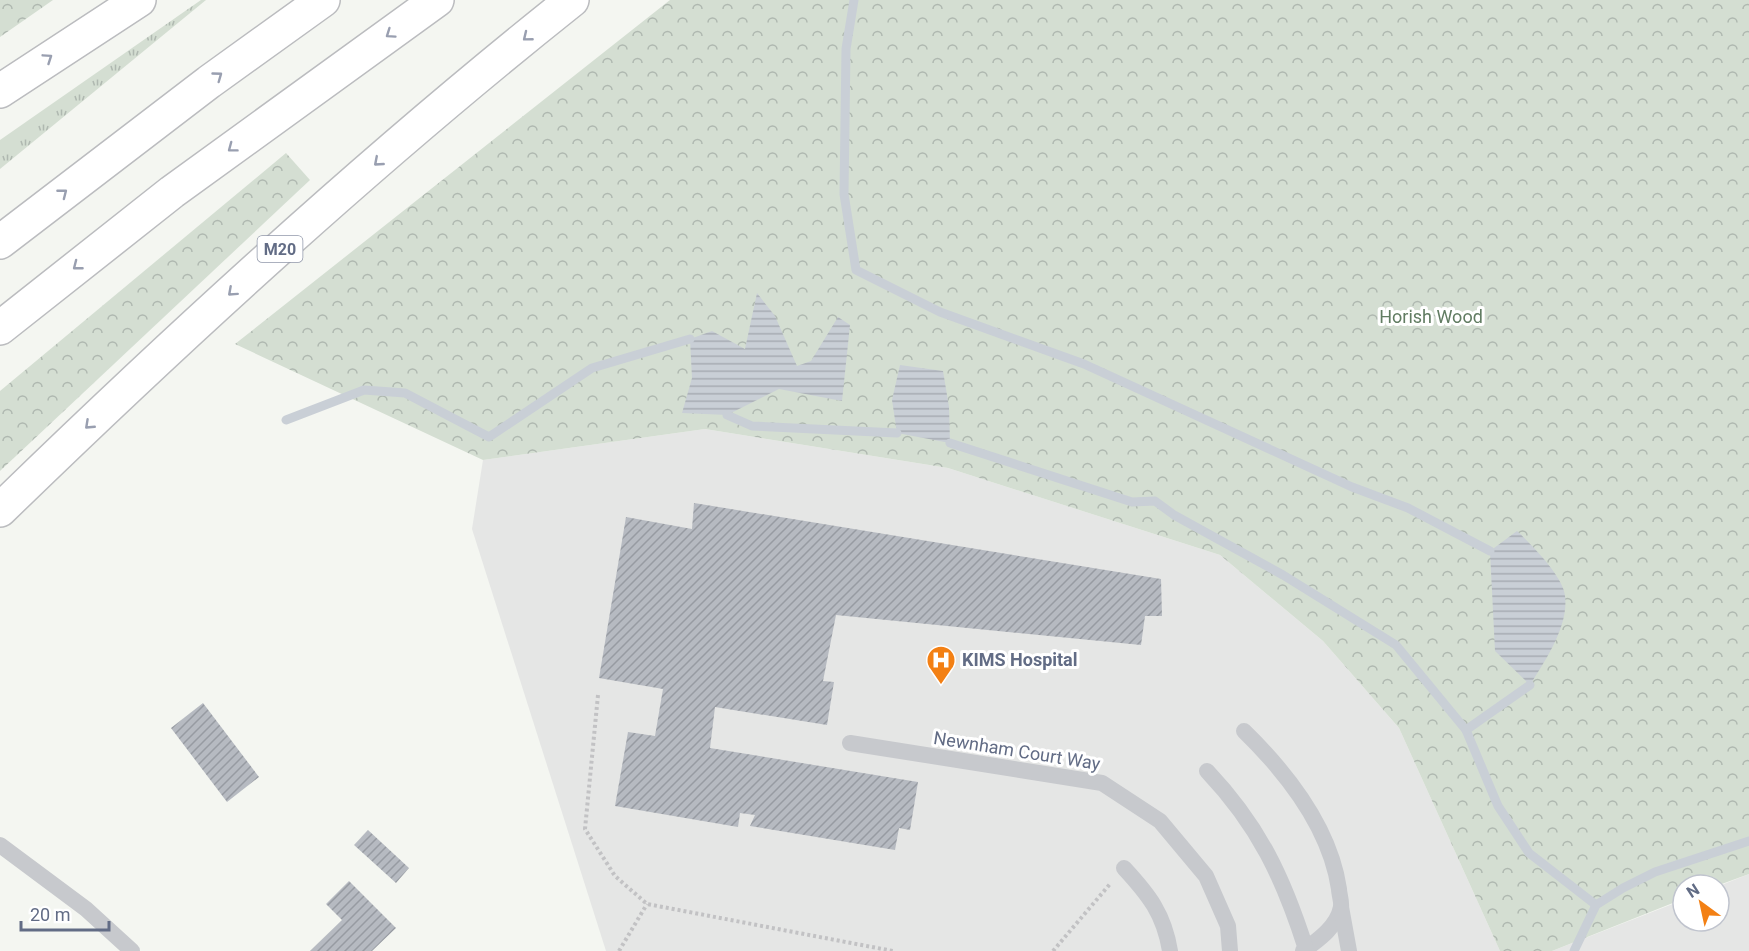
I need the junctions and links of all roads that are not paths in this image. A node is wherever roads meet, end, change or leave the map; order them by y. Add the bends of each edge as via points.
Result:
1 (139, 0) edge
2 (323, 0) edge
3 (437, 0) edge
4 (572, 0) edge
5 (0, 91) edge
6 (0, 242) edge
7 (0, 328) edge
8 (0, 510) edge
9 (1244, 731) dead end
10 (850, 743) dead end
11 (1207, 771) dead end
12 (0, 844) edge
13 (1124, 868) road end
14 (1341, 907) junction
15 (1305, 950) edge
16 (132, 951) edge
17 (1170, 951) edge
18 (1230, 951) edge
19 (1349, 951) edge

5 -> 1 highway
6 -> 2 highway via 191,95
3 -> 7 highway via 172,192
4 -> 8 highway, M20 via 373,166
9 - 14 lane via 1281,769 1323,837 1336,869
10 - 18 lane, Newnham Court Way via 1102,783 1160,821 1206,876 1228,926
11 - 15 lane via 1237,802 1270,856 1292,904
12 - 16 lane via 86,909
13 - 17 lane via 1148,895 1166,927
14 - 15 lane via 1324,936
14 - 19 lane

